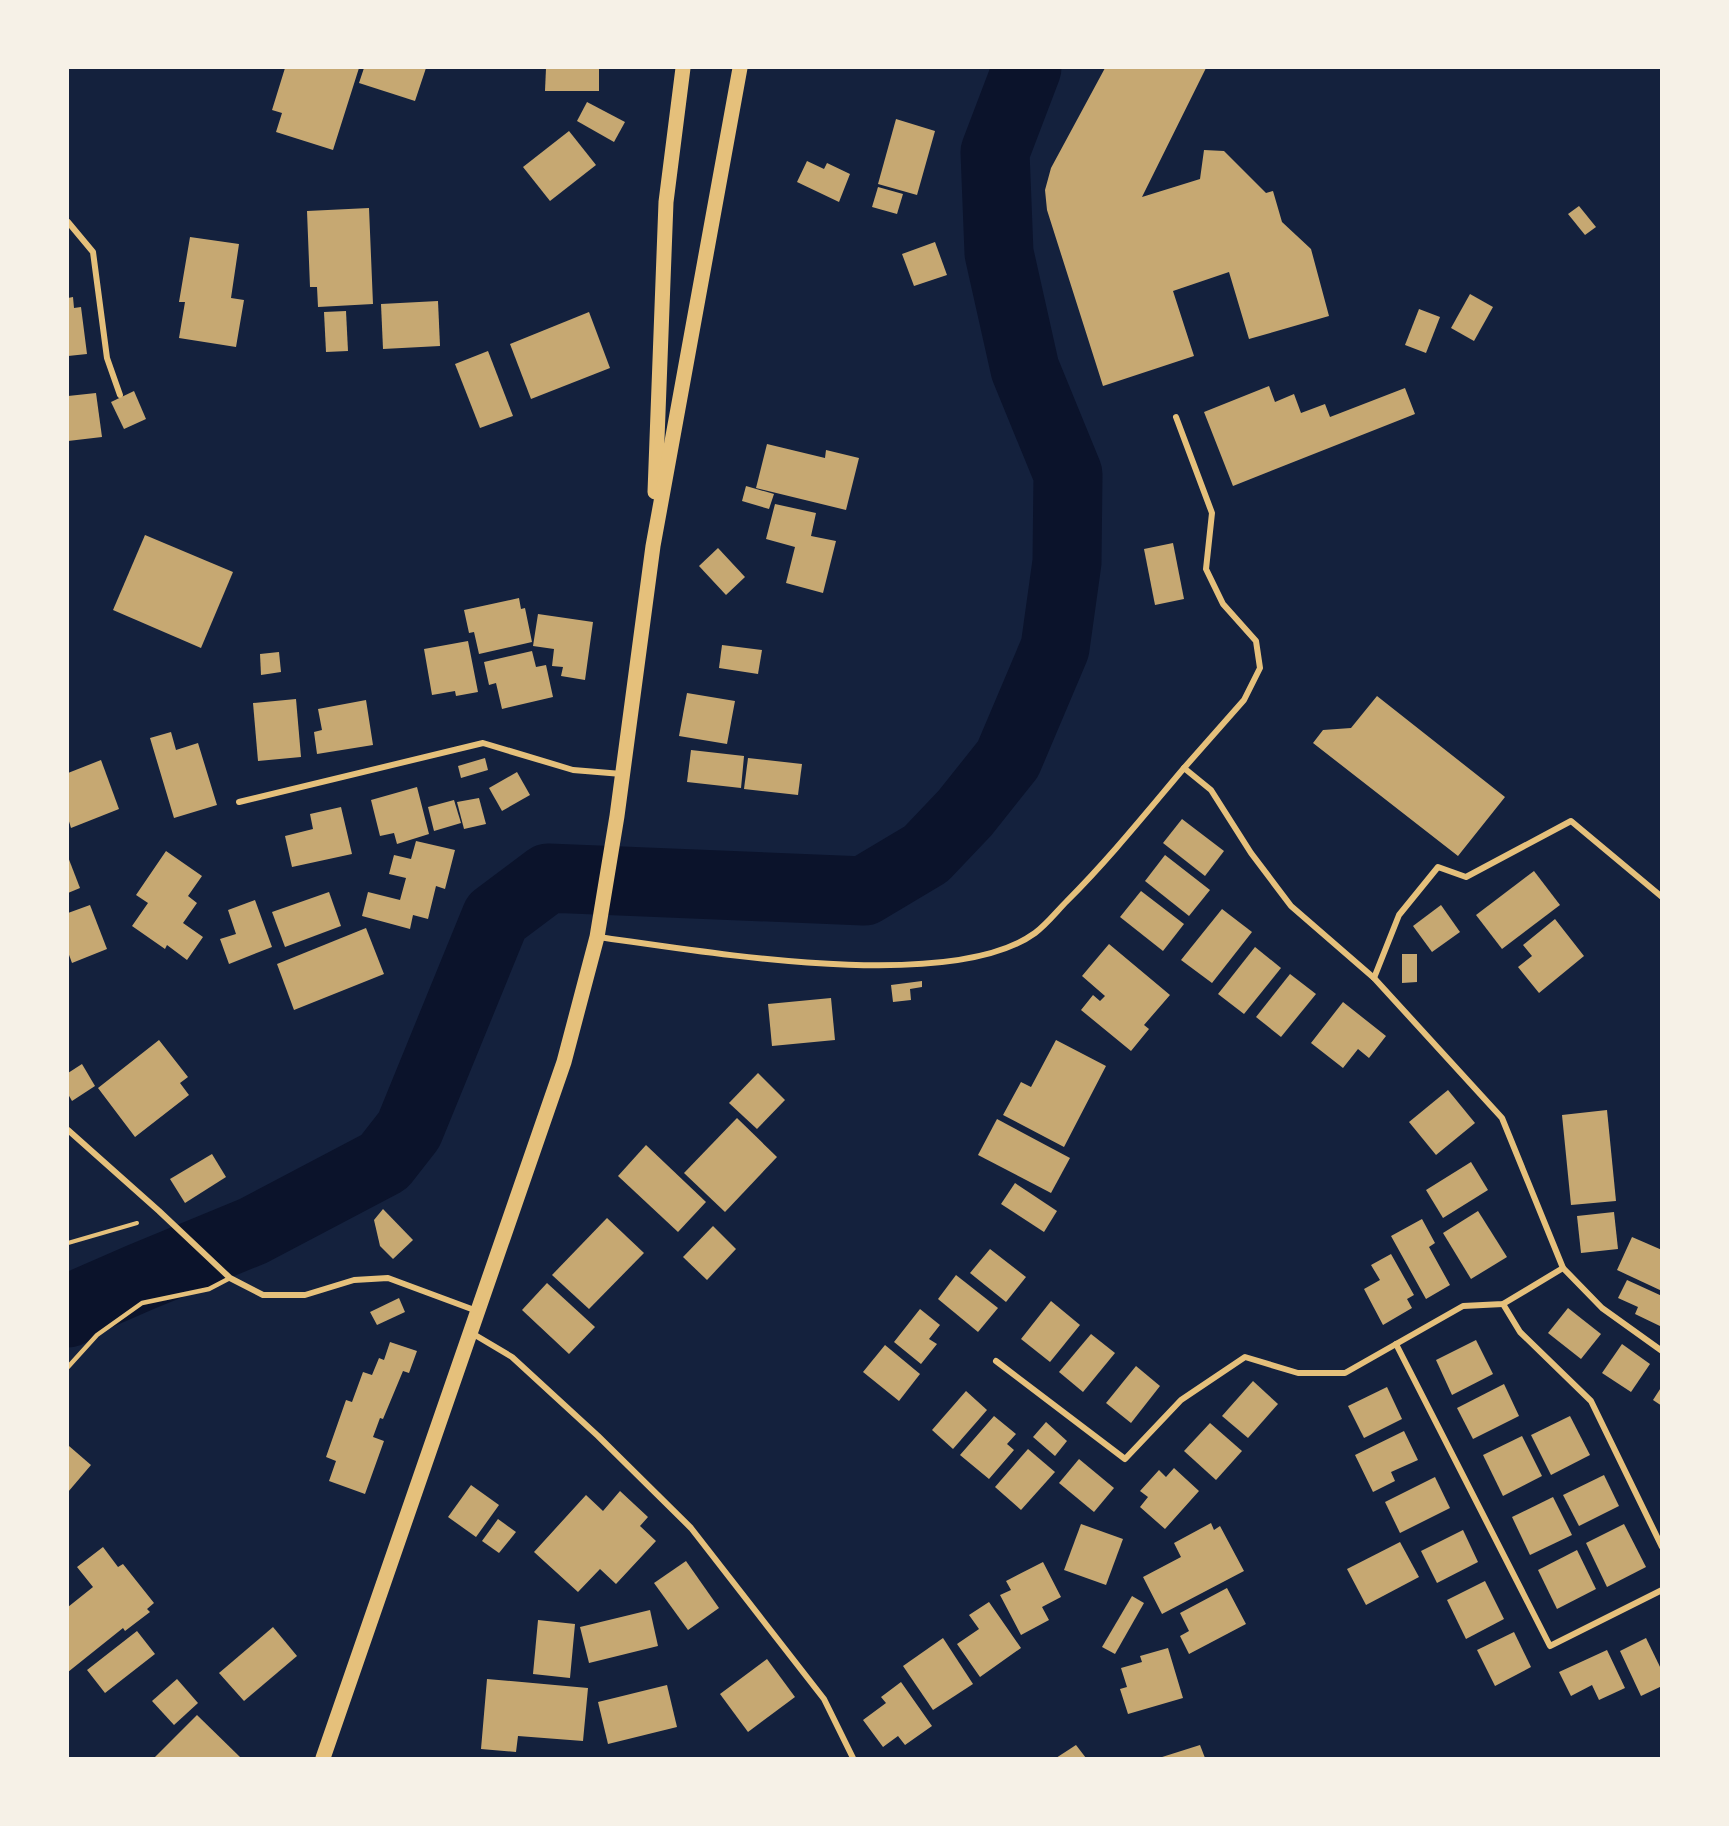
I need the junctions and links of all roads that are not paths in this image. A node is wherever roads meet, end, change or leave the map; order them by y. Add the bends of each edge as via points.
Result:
1 (682, 68) edge
2 (741, 68) edge
3 (68, 222) edge
4 (120, 395) dead end
5 (1176, 417) dead end
6 (653, 546) junction
7 (1184, 768) junction
8 (623, 774) junction
9 (239, 802) dead end
10 (1662, 897) edge
11 (597, 937) junction
12 (1374, 978) junction
13 (68, 1130) edge
14 (1563, 1268) junction
15 (230, 1278) junction
16 (1503, 1304) junction
17 (477, 1311) junction
18 (470, 1332) junction
19 (1396, 1344) junction
20 (1662, 1351) edge
21 (996, 1361) dead end
22 (68, 1367) edge
23 (1662, 1547) edge
24 (1662, 1590) edge
25 (323, 1758) edge
26 (853, 1758) edge

1 - 6 main road via 666,202
2 - 6 main road
3 - 4 street via 93,252 108,358
5 - 7 street via 1212,513 1206,569 1223,604 1256,641 1260,668 1244,700
6 - 8 main road
7 - 11 street via 1099,869 1035,933 993,954 897,964 778,962
7 - 12 street via 1211,790 1291,906
8 - 9 street via 573,770 483,743
8 - 11 main road
10 - 12 street via 1571,821 1466,877 1438,867 1399,915
11 - 17 main road via 564,1062
12 - 14 street via 1502,1118
13 - 15 street
14 - 16 street
14 - 20 street via 1602,1308
15 - 17 street via 263,1295 304,1295 354,1280 388,1278
15 - 22 lane via 208,1289 142,1304 97,1335
16 - 19 street via 1463,1306
16 - 23 street via 1520,1332 1591,1401
17 - 18 main road
18 - 25 main road
18 - 26 street via 512,1357 691,1528 824,1700
19 - 21 street via 1345,1373 1298,1373 1245,1357 1181,1400 1125,1459
19 - 24 street via 1550,1646

